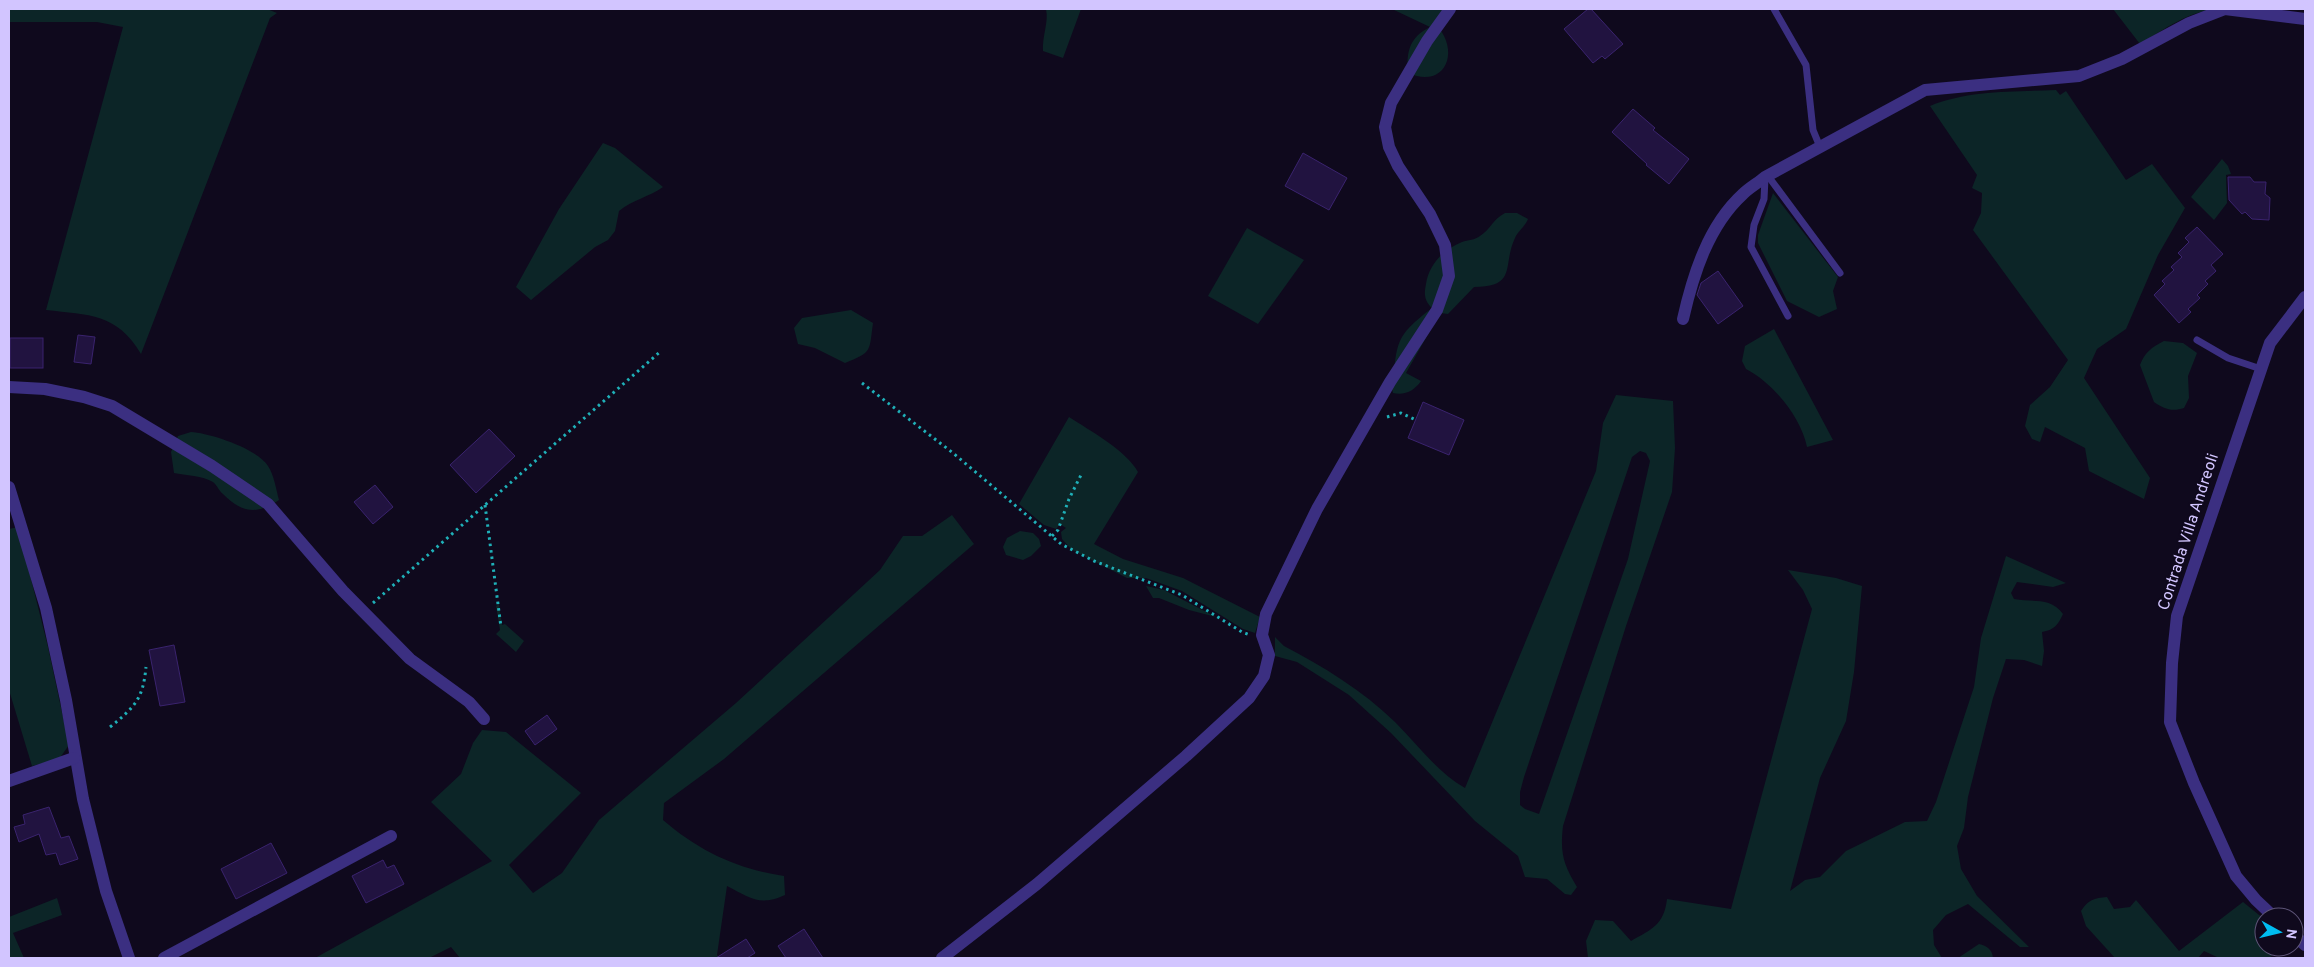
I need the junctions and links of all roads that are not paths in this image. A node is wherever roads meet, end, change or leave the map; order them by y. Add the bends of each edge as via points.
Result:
1 (1450, 9) edge
2 (1774, 9) edge
3 (2305, 19) edge
4 (1820, 147) junction
5 (1766, 177) junction
6 (1840, 273) dead end
7 (2305, 297) edge
8 (1788, 316) dead end
9 (1683, 319) dead end
10 (2197, 340) dead end
11 (2261, 369) junction
12 (9, 387) edge
13 (9, 488) edge
14 (484, 719) dead end
15 (74, 758) junction
16 (9, 781) edge
17 (391, 836) dead end
18 (2263, 907) edge
19 (129, 958) edge
20 (164, 958) edge
21 (942, 958) edge

1 - 21 street via 1391,103 1385,127 1389,147 1398,166 1430,214 1445,245 1449,276 1437,310 1390,382 1317,509 1266,614 1263,638 1269,655 1264,676 1249,698 1186,756 1037,884
2 - 4 lane via 1806,65 1813,130
3 - 4 street via 2225,9 2190,23 2122,60 2079,76 1925,90
4 - 5 street
5 - 6 lane
5 - 8 lane via 1764,199 1754,225 1751,247
5 - 9 street via 1742,194 1718,224 1696,272
7 - 11 street, Contrada Villa Andreoli via 2270,343
10 - 11 lane via 2228,358
11 - 18 street, Contrada Villa Andreoli via 2177,616 2170,722 2236,876
12 - 14 street via 84,397 112,406 268,504 342,591 410,659 469,702
13 - 15 street via 46,608 66,700
15 - 16 street
15 - 19 street via 106,891
17 - 20 street

